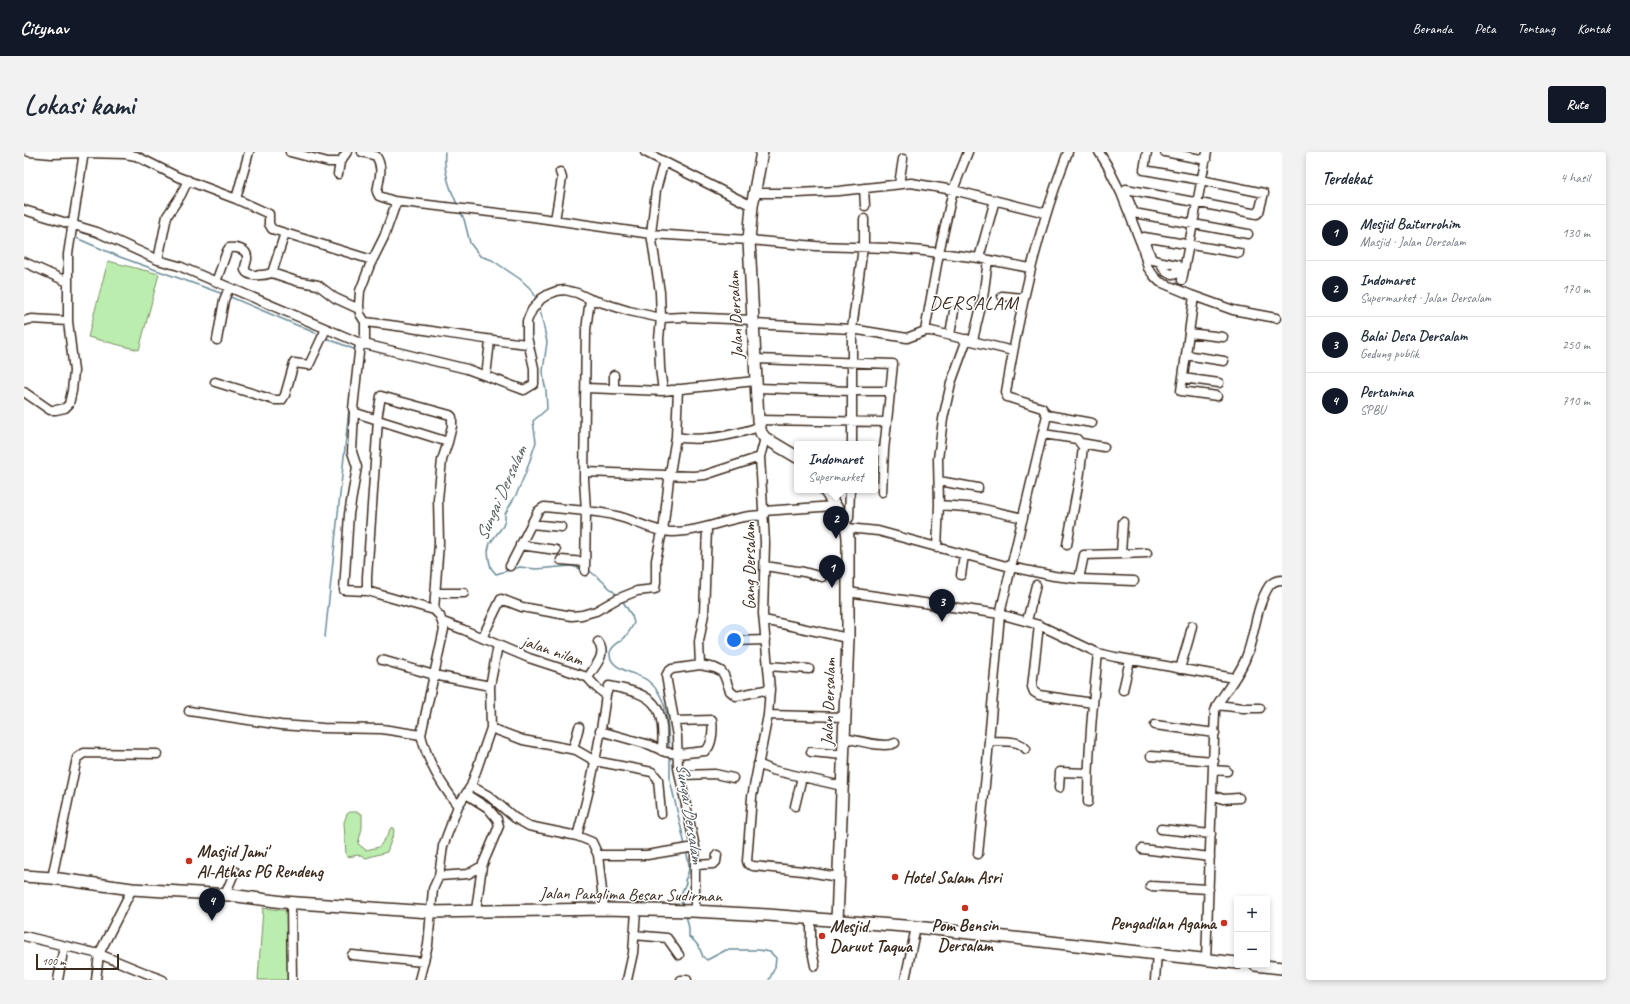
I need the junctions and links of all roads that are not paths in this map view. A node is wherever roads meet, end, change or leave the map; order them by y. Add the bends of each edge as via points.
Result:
1 (29, 152) edge
2 (84, 152) edge
3 (249, 152) edge
4 (290, 152) edge
5 (347, 152) edge
6 (362, 152) edge
7 (645, 152) edge
8 (762, 152) edge
9 (968, 152) edge
10 (1068, 152) edge
11 (1099, 152) edge
12 (1147, 152) edge
13 (1165, 152) edge
14 (41, 153) edge
15 (137, 154) edge
16 (1206, 156) edge
17 (903, 159) dead end
18 (664, 161) junction
19 (340, 162) junction
20 (560, 172) dead end
21 (338, 174) dead end
22 (188, 180) junction
23 (1201, 180) junction
24 (899, 184) junction
25 (864, 188) junction
26 (954, 190) junction
27 (755, 193) junction
28 (236, 199) junction
29 (995, 200) junction
30 (394, 201) junction
31 (1196, 201) junction
32 (752, 206) junction
33 (865, 206) dead end
34 (24, 210) edge
35 (1046, 212) junction
36 (1134, 213) junction
37 (864, 219) dead end
38 (555, 220) junction
39 (1192, 223) junction
40 (72, 224) junction
41 (285, 233) junction
42 (651, 234) junction
43 (1248, 234) dead end
44 (1144, 237) junction
45 (749, 240) junction
46 (1188, 244) junction
47 (863, 247) junction
48 (939, 253) junction
49 (1239, 253) dead end
50 (979, 258) junction
51 (158, 260) junction
52 (372, 260) junction
53 (988, 260) junction
54 (24, 262) edge
55 (1160, 262) dead end
56 (1030, 268) junction
57 (272, 273) junction
58 (1182, 280) dead end
59 (68, 282) junction
60 (216, 282) junction
61 (227, 292) junction
62 (1002, 296) dead end
63 (1194, 296) junction
64 (1024, 298) junction
65 (590, 299) junction
66 (359, 309) junction
67 (954, 311) dead end
68 (661, 318) junction
69 (1276, 318) dead end
70 (24, 321) edge
71 (68, 321) junction
72 (365, 322) junction
73 (753, 322) junction
74 (852, 329) junction
75 (926, 331) junction
76 (1189, 333) junction
77 (324, 334) junction
78 (950, 335) junction
79 (1223, 337) dead end
80 (970, 339) junction
81 (217, 340) dead end
82 (490, 341) junction
83 (363, 344) junction
84 (528, 344) junction
85 (1013, 351) junction
86 (1186, 355) junction
87 (754, 359) junction
88 (1224, 361) dead end
89 (852, 362) junction
90 (614, 375) dead end
91 (486, 376) junction
92 (1183, 378) junction
93 (215, 382) dead end
94 (1219, 383) dead end
95 (756, 384) junction
96 (586, 388) junction
97 (614, 389) junction
98 (678, 389) junction
99 (663, 391) junction
100 (891, 391) junction
101 (24, 392) edge
102 (852, 392) junction
103 (1217, 396) dead end
104 (354, 412) junction
105 (1047, 415) junction
106 (378, 420) junction
107 (852, 421) junction
108 (887, 422) junction
109 (1092, 423) dead end
110 (758, 424) junction
111 (1043, 434) junction
112 (676, 437) junction
113 (765, 438) junction
114 (852, 441) edge
115 (448, 442) junction
116 (1081, 443) junction
117 (1104, 446) dead end
118 (884, 450) junction
119 (878, 451) edge
120 (794, 455) edge
121 (760, 457) junction
122 (584, 472) junction
123 (670, 476) junction
124 (939, 481) junction
125 (978, 488) dead end
126 (882, 492) dead end
127 (827, 493) edge
128 (850, 493) edge
129 (939, 505) junction
130 (834, 506) junction
131 (586, 511) junction
132 (764, 513) junction
133 (1023, 518) junction
134 (1123, 522) dead end
135 (531, 524) junction
136 (846, 525) junction
137 (561, 526) dead end
138 (707, 528) junction
139 (662, 532) junction
140 (1067, 545) dead end
141 (520, 546) junction
142 (937, 548) junction
143 (556, 550) dead end
144 (1147, 553) dead end
145 (1121, 554) junction
146 (964, 555) junction
147 (562, 560) dead end
148 (510, 566) dead end
149 (764, 566) junction
150 (1010, 567) junction
151 (962, 575) dead end
152 (822, 577) tunnel mouth
153 (1079, 579) junction
154 (1282, 580) edge
155 (1134, 581) dead end
156 (1036, 584) dead end
157 (847, 587) junction
158 (367, 591) junction
159 (436, 593) junction
160 (464, 593) dead end
161 (434, 610) junction
162 (1000, 614) junction
163 (764, 620) junction
164 (1027, 621) junction
165 (443, 622) junction
166 (1039, 624) junction
167 (1192, 626) dead end
168 (482, 638) junction
169 (848, 638) junction
170 (766, 640) junction
171 (732, 641) dead end
172 (598, 642) dead end
173 (498, 646) junction
174 (1098, 653) junction
175 (382, 660) dead end
176 (1130, 660) junction
177 (700, 665) junction
178 (768, 666) junction
179 (809, 669) dead end
180 (1180, 669) junction
181 (434, 675) junction
182 (588, 678) junction
183 (1234, 678) junction
184 (490, 686) junction
185 (770, 689) junction
186 (1123, 690) dead end
187 (606, 694) junction
188 (1093, 703) junction
189 (1217, 705) junction
190 (1260, 708) dead end
191 (189, 711) dead end
192 (768, 715) junction
193 (845, 716) junction
194 (675, 720) junction
195 (1155, 725) dead end
196 (579, 727) dead end
197 (492, 728) junction
198 (600, 731) junction
199 (1215, 733) junction
200 (421, 735) junction
201 (844, 738) junction
202 (990, 741) junction
203 (895, 743) dead end
204 (573, 749) junction
205 (1026, 749) dead end
206 (811, 752) dead end
207 (669, 753) junction
208 (157, 754) dead end
209 (843, 755) junction
210 (1151, 756) dead end
211 (1214, 760) junction
212 (595, 761) junction
213 (758, 764) junction
214 (1213, 770) junction
215 (1227, 770) dead end
216 (1088, 773) junction
217 (680, 775) junction
218 (802, 777) junction
219 (733, 778) dead end
220 (471, 786) junction
221 (842, 786) junction
222 (1059, 788) dead end
223 (466, 794) junction
224 (1212, 795) junction
225 (1239, 798) dead end
226 (1088, 802) dead end
227 (458, 806) junction
228 (795, 806) dead end
229 (510, 814) junction
230 (661, 814) dead end
231 (499, 826) junction
232 (1161, 829) dead end
233 (1211, 834) junction
234 (577, 836) junction
235 (691, 848) junction
236 (1142, 849) dead end
237 (598, 854) junction
238 (978, 854) dead end
239 (717, 855) dead end
240 (1210, 857) junction
241 (696, 865) junction
242 (482, 866) junction
243 (235, 871) dead end
244 (24, 876) edge
245 (439, 876) junction
246 (838, 877) junction
247 (52, 878) junction
248 (1150, 886) dead end
249 (132, 888) junction
250 (1209, 890) junction
251 (225, 895) junction
252 (291, 903) junction
253 (604, 909) junction
254 (476, 910) junction
255 (636, 911) junction
256 (694, 911) junction
257 (430, 912) junction
258 (812, 919) junction
259 (837, 921) junction
260 (916, 927) junction
261 (634, 935) junction
262 (24, 936) edge
263 (64, 946) junction
264 (1157, 953) junction
265 (100, 954) junction
266 (352, 955) dead end
267 (679, 955) dead end
268 (1206, 960) junction
269 (423, 962) junction
270 (1234, 963) edge
271 (815, 966) dead end
272 (1270, 967) edge
273 (1282, 968) edge
274 (58, 980) edge
275 (96, 980) edge
276 (163, 980) edge
277 (292, 980) edge
278 (419, 980) edge
279 (627, 980) edge
280 (681, 980) edge
281 (687, 980) edge
282 (906, 980) edge
283 (1155, 980) edge

1 - 14 street
2 - 14 street
2 - 15 street
2 - 40 street
3 - 28 street
4 - 19 street via 328,162
5 - 19 street
6 - 30 street via 376,156 381,163 377,192 379,196
7 - 18 street
8 - 27 main road, Jalan Dersalam
9 - 26 street
10 - 35 street
11 - 63 street via 1121,193 1148,268 1160,282
12 - 23 street via 1144,170
13 - 16 street
15 - 22 street via 149,164
16 - 23 street
17 - 24 street
18 - 32 street
18 - 42 street via 656,190
19 - 21 street
20 - 38 street via 562,178
22 - 28 street
22 - 51 street via 167,216
23 - 31 street
23 - 31 street via 1264,192 1257,214
24 - 25 street
24 - 26 street via 922,184
25 - 27 street via 805,193
25 - 33 street
26 - 29 street
26 - 48 street
27 - 32 main road, Jalan Dersalam
28 - 41 street via 269,214 272,229
29 - 35 street
29 - 50 street
30 - 38 street
30 - 52 street via 395,206 384,237
31 - 36 street via 1126,189
31 - 39 street
32 - 45 main road, Jalan Dersalam
34 - 40 street
35 - 56 street
36 - 39 street
36 - 44 street
37 - 47 street
38 - 42 street
39 - 43 street
39 - 46 street
40 - 51 street via 112,238
40 - 59 street
41 - 52 street
41 - 57 street
42 - 45 street
42 - 68 street via 660,292
44 - 46 street
44 - 55 street via 1151,257
45 - 47 street
45 - 73 main road, Jalan Dersalam
46 - 49 street
46 - 58 street
47 - 48 street
47 - 74 street
48 - 50 street
48 - 75 street
50 - 53 street
51 - 60 street
52 - 66 street via 360,291
53 - 56 street
53 - 80 street via 983,298
54 - 59 street
56 - 64 street
57 - 60 street via 262,276 246,272 247,256 243,250 230,248
57 - 66 street via 318,285 335,298
59 - 71 street
60 - 61 street
61 - 77 street
61 - 81 street
62 - 64 street
63 - 69 street via 1233,310
63 - 76 street
64 - 85 street
65 - 68 street
65 - 84 street via 565,290 549,294 532,310 528,321
65 - 96 street via 586,330
66 - 72 street
67 - 78 street
68 - 73 street
68 - 99 street via 659,339
70 - 71 street
71 - 101 street via 74,371 68,404 65,408 50,410
72 - 82 street
72 - 83 street
73 - 74 street
73 - 87 main road, Jalan Dersalam
74 - 75 street via 907,338
74 - 89 street
75 - 78 street
76 - 79 street
76 - 86 street
77 - 83 street
77 - 93 street via 309,366 294,363 282,400 274,400
78 - 80 street
80 - 85 street
80 - 124 street via 951,383 943,419 938,459
82 - 84 street
82 - 91 street
83 - 91 street
83 - 104 street
84 - 91 street via 534,368 534,384 530,388 524,390
85 - 105 street via 1007,397 1042,408
86 - 88 street
86 - 92 street
87 - 89 street
87 - 95 main road, Jalan Dersalam
89 - 100 street via 893,364
89 - 102 street
90 - 97 street
92 - 94 street
92 - 103 street via 1181,391
95 - 98 street
95 - 102 street
95 - 110 main road, Jalan Dersalam
96 - 97 street
96 - 122 street
97 - 99 street
98 - 99 street
98 - 112 street
100 - 102 street
100 - 108 street
102 - 107 street
104 - 106 street
104 - 158 street via 352,452 357,467 349,514 344,590
105 - 109 street
105 - 111 street
106 - 115 street
106 - 115 street via 381,396 450,415 452,424
106 - 158 street
107 - 108 street
107 - 110 street
107 - 114 street
108 - 118 street
110 - 112 street via 744,432 703,438
110 - 113 main road, Jalan Dersalam
111 - 116 street via 1075,438
111 - 133 street
112 - 123 street
113 - 120 main road
113 - 121 street, Gang Dersalam
115 - 159 street via 442,460 438,499
116 - 117 street
116 - 140 street via 1083,453
118 - 119 street
118 - 126 street
121 - 123 street via 705,475
121 - 132 street, Gang Dersalam
122 - 123 street
122 - 131 street
123 - 139 street
124 - 125 street
124 - 129 street
127 - 130 main road
128 - 136 street via 849,518
129 - 133 street via 979,508
129 - 142 street
130 - 132 street
130 - 136 main road
131 - 135 street via 544,507 538,511
131 - 139 street via 616,516
131 - 147 street via 585,566
132 - 138 street via 739,517
132 - 149 street, Gang Dersalam
133 - 150 street
134 - 145 street
135 - 137 street
135 - 141 street
136 - 142 street via 878,531
136 - 157 main road, Jalan Dersalam
138 - 139 street
138 - 177 street via 704,614 699,642
139 - 168 street via 656,560 655,589 637,591 582,615 566,615 522,607 501,599
141 - 143 street
141 - 148 street
142 - 146 street
144 - 145 street
145 - 153 street via 1084,555
146 - 150 street
146 - 151 street
149 - 152 street
149 - 163 street, Gang Dersalam
150 - 153 street
150 - 162 street
153 - 155 street
154 - 183 street via 1273,582 1263,598 1246,658
156 - 164 street
157 - 162 street
157 - 169 main road, Jalan Dersalam
158 - 161 street
159 - 160 street
159 - 161 street
161 - 165 street
162 - 164 street
162 - 202 street
163 - 169 street
163 - 170 street, Gang Dersalam
164 - 166 street
165 - 168 street, jalan nilam
165 - 181 street via 444,629
166 - 174 street
166 - 188 street via 1032,687 1034,692 1039,695
167 - 180 street
168 - 173 street, jalan nilam
169 - 193 main road, Jalan Dersalam
170 - 171 street
170 - 178 street, Gang Dersalam
172 - 182 street via 602,655
173 - 182 street, jalan nilam
173 - 184 street
174 - 176 street
174 - 188 street
175 - 181 street
176 - 180 street
176 - 186 street
177 - 185 street via 720,671 730,691 736,696
177 - 194 street via 672,669 666,676
178 - 179 street
178 - 185 street, Gang Dersalam
180 - 183 street
181 - 184 street
181 - 200 street
182 - 187 street, jalan nilam
183 - 189 street
184 - 197 street
185 - 192 street, Gang Dersalam
187 - 198 street
187 - 207 street via 609,686 644,696 652,701 658,709
188 - 216 street
189 - 190 street
189 - 199 street
191 - 200 street via 281,725 382,728
192 - 193 street
192 - 213 street, Gang Dersalam
193 - 201 main road, Jalan Dersalam
194 - 207 street
194 - 207 street via 712,720 711,741 707,750
195 - 199 street
196 - 204 street
197 - 204 street via 522,740
197 - 220 street
198 - 207 street
198 - 212 street
199 - 211 street
200 - 227 street via 433,769
201 - 203 street via 890,745
201 - 209 main road, Jalan Dersalam
202 - 205 street via 1015,743
202 - 238 street
204 - 212 street
206 - 209 street
207 - 217 street
208 - 247 street via 84,753 77,758
209 - 221 main road, Jalan Dersalam
210 - 211 street
211 - 214 street
212 - 230 street via 652,772 658,779
212 - 234 street
213 - 218 street
213 - 246 street, Gang Dersalam via 752,797 748,864
214 - 215 street
214 - 224 street
216 - 222 street via 1060,772
216 - 226 street
217 - 219 street via 715,774
217 - 235 street
218 - 221 street
218 - 228 street
220 - 223 street
220 - 229 street via 489,796
221 - 246 main road, Jalan Dersalam
223 - 227 street
223 - 231 street via 488,808
224 - 225 street via 1223,799
224 - 233 street
227 - 245 street via 443,846
229 - 231 street
229 - 234 street via 529,826
231 - 242 street
232 - 233 street
233 - 240 street
234 - 237 street via 592,842
235 - 237 street via 647,855
235 - 241 street
236 - 240 street
237 - 253 street
239 - 241 street via 714,864
240 - 250 street
241 - 256 street
242 - 245 street via 468,874
242 - 254 street
243 - 251 street
244 - 247 main road, Jalan Panglima Besar Sudirman
245 - 257 street via 433,890
246 - 259 main road, Jalan Dersalam
247 - 249 main road, Jalan Panglima Besar Sudirman
248 - 250 street
249 - 251 main road, Jalan Panglima Besar Sudirman
249 - 265 street
250 - 268 street
251 - 252 main road, Jalan Panglima Besar Sudirman
252 - 257 main road, Jalan Panglima Besar Sudirman
252 - 277 street
253 - 254 main road, Jalan Panglima Besar Sudirman
253 - 255 main road, Jalan Panglima Besar Sudirman
254 - 257 main road, Jalan Panglima Besar Sudirman
255 - 256 main road, Jalan Panglima Besar Sudirman
255 - 261 street
256 - 258 main road, Jalan Panglima Besar Sudirman
257 - 269 street via 428,945
258 - 259 main road, Jalan Panglima Besar Sudirman
258 - 271 street via 811,946
259 - 260 main road, Jalan Panglima Besar Sudirman
260 - 264 main road, Jalan Panglima Besar Sudirman
260 - 282 street
261 - 267 street via 667,938
261 - 279 street
262 - 263 street
263 - 265 street
263 - 274 street
264 - 268 main road, Jalan Panglima Besar Sudirman
264 - 283 street
265 - 275 street
265 - 276 street
266 - 269 street
268 - 270 main road, Jalan Panglima Besar Sudirman
269 - 278 street
272 - 273 main road
280 - 281 street

